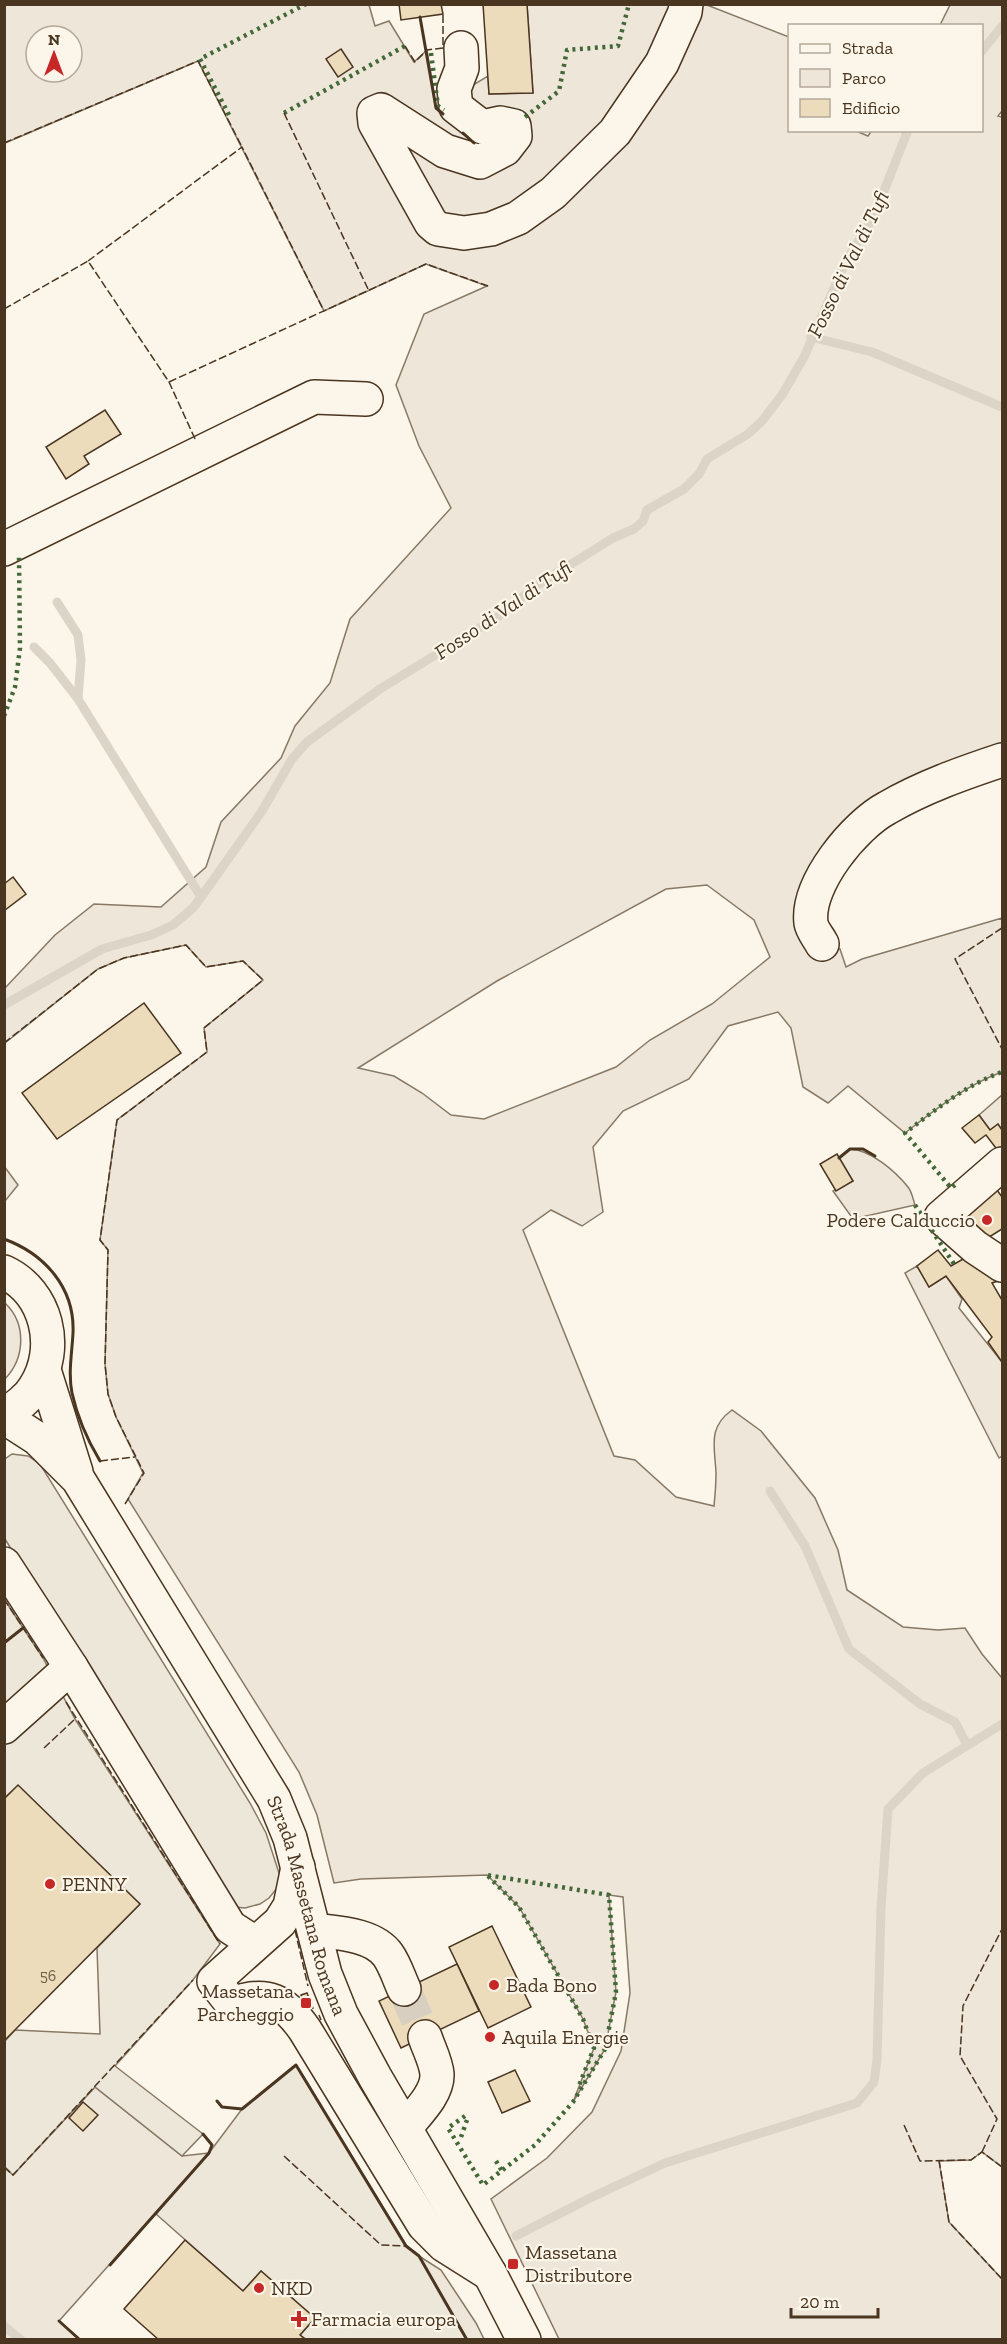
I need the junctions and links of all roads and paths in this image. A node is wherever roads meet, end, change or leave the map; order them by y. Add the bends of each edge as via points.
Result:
1 (686, 4) edge
2 (461, 48) dead end
3 (366, 399) dead end
4 (103, 476) dead end
5 (4, 531) edge
6 (4, 549) edge
7 (1002, 760) edge
8 (822, 944) dead end
9 (1002, 1164) edge
10 (1002, 1265) edge
11 (4, 1272) edge
12 (44, 1370) junction
13 (4, 1416) edge
14 (78, 1479) junction
15 (4, 1564) edge
16 (71, 1667) junction
17 (4, 1727) edge
18 (298, 1867) junction
19 (314, 1930) junction
20 (255, 1943) junction
21 (404, 1989) tunnel mouth
22 (424, 2037) tunnel mouth
23 (405, 2128) junction
24 (490, 2274) junction
25 (524, 2340) edge

1 - 2 main road via 662,63 615,132 553,193 518,218 491,229 464,233 431,224 375,123 374,113 381,110 445,151 480,162 505,149 515,136 513,126 500,123 482,127 456,107 454,89 462,68
3 - 6 main road via 314,397
4 - 5 main road
7 - 8 main road via 952,777 885,808 845,843 826,870 813,901 811,924
9 - 10 main road via 941,1217
11 - 12 main road, Strada Massetana Romana via 14,1276 33,1295 45,1318 49,1344
12 - 13 main road, Strada Massetana Romana via 35,1389
12 - 14 main road, Strada Massetana Romana
13 - 14 main road, Strada Massetana Romana via 38,1439
14 - 18 main road, Strada Massetana Romana via 274,1799
15 - 16 main road
16 - 17 main road
16 - 20 main road via 230,1928
18 - 19 main road, Strada Massetana Romana
18 - 20 main road via 287,1913
19 - 21 main road via 378,1946 391,1961
19 - 23 main road, Strada Massetana Romana via 341,2014
20 - 24 main road via 223,1993 249,2000 269,2000 289,2009 424,2225 444,2245
22 - 23 main road via 436,2067 437,2081
23 - 24 main road, Strada Massetana Romana
24 - 25 main road, Strada Massetana Romana

